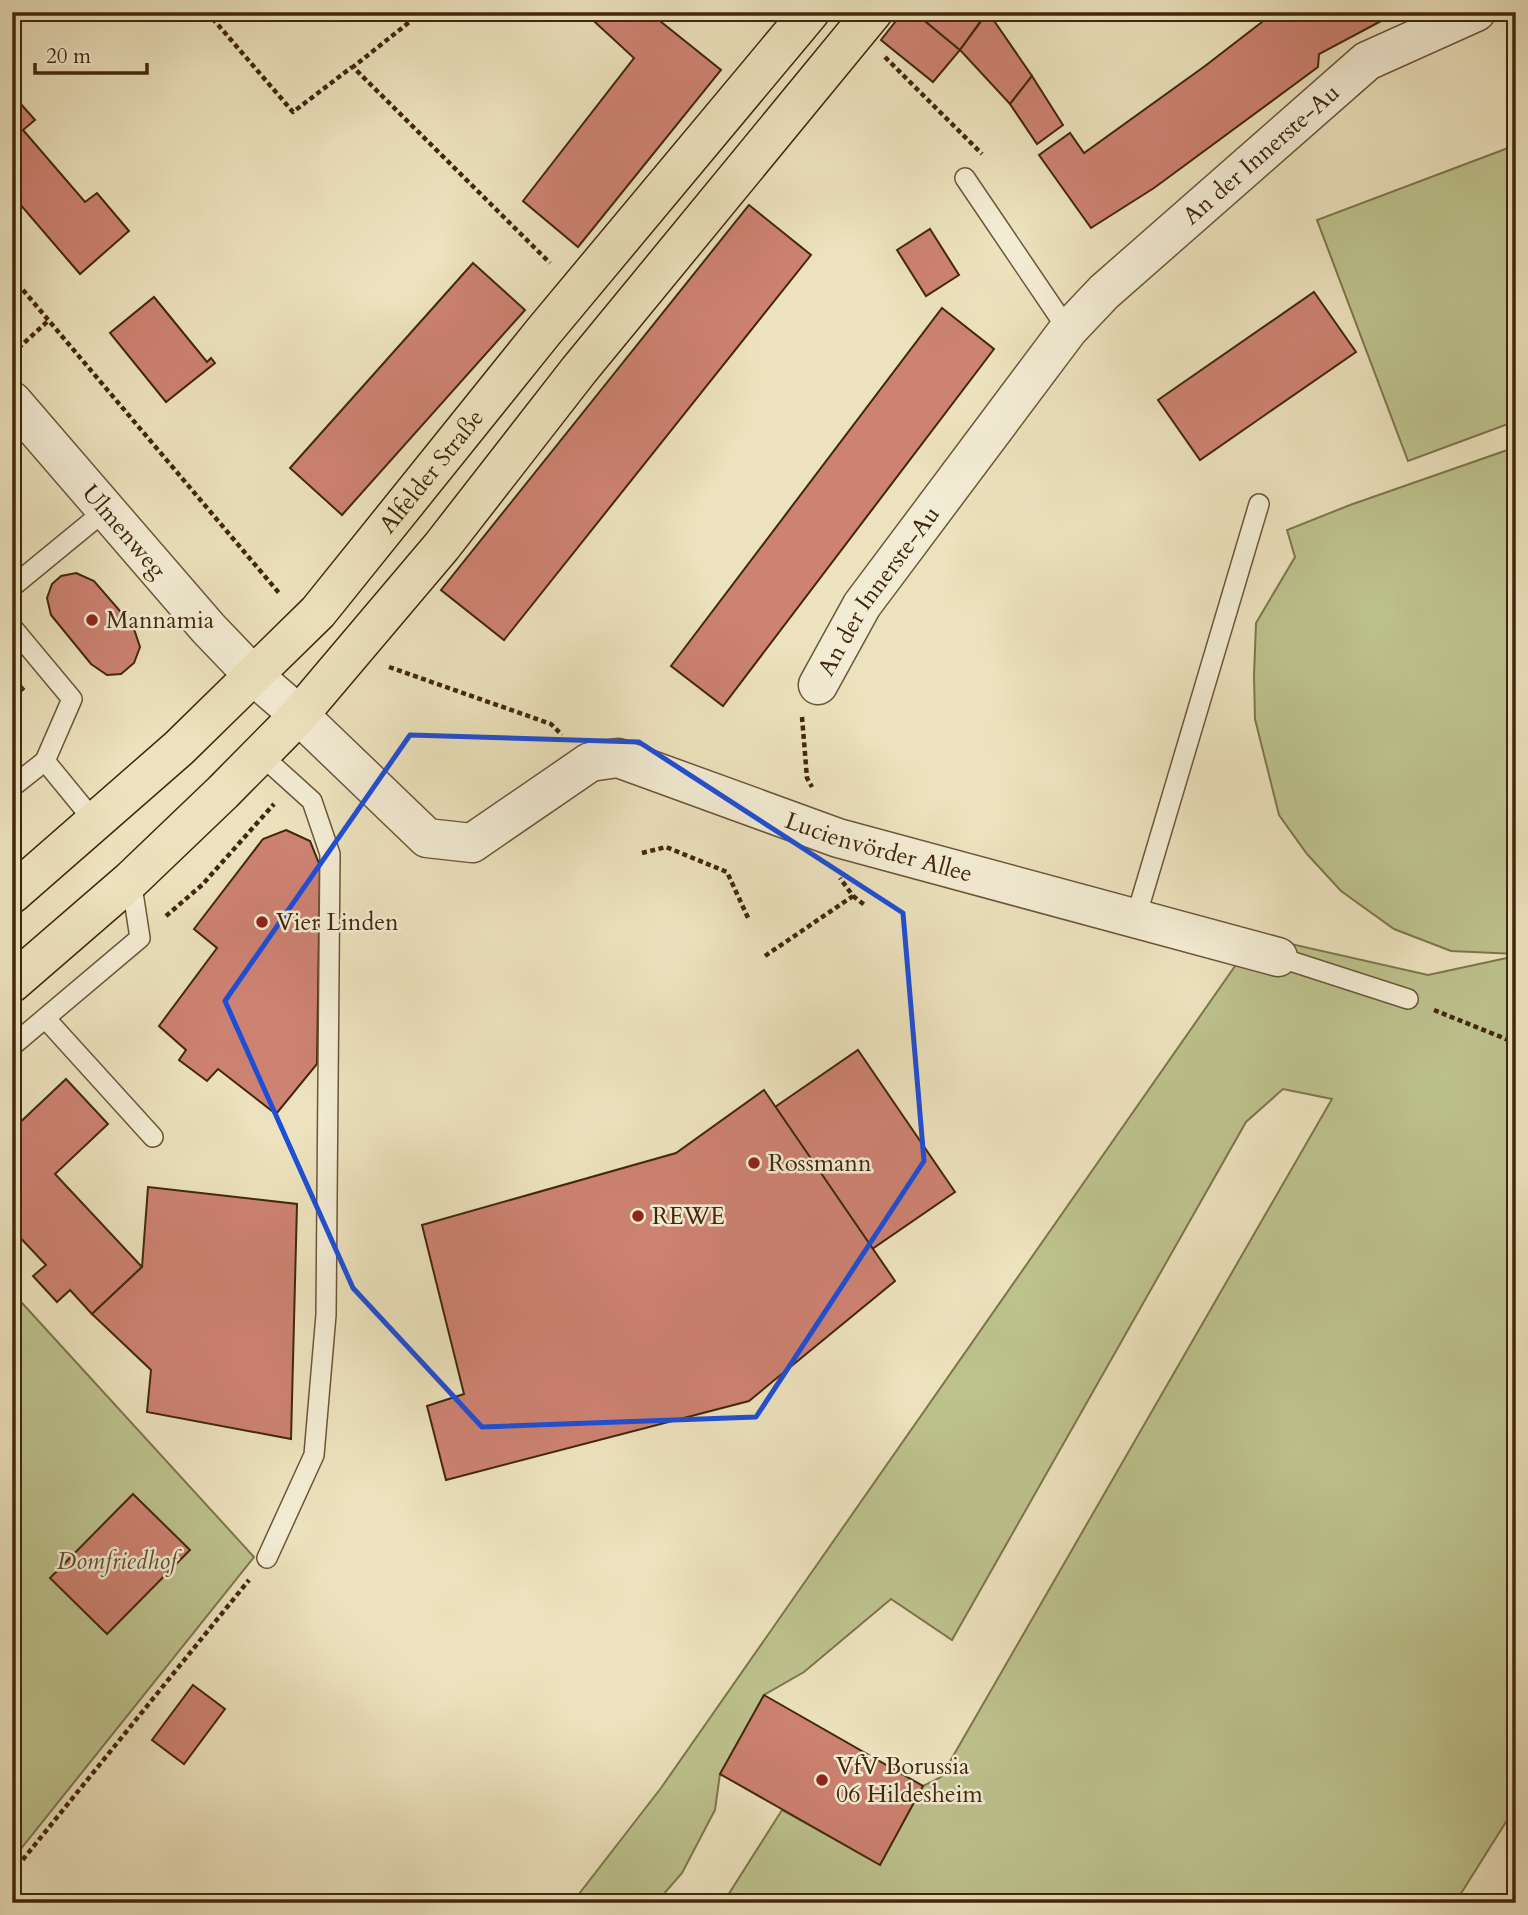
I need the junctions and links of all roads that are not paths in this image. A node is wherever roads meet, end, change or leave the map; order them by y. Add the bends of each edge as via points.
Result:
1 (810, 12) edge
2 (1476, 12) edge
3 (865, 21) edge
4 (965, 178) road end
5 (1068, 330) junction
6 (12, 401) edge
7 (1259, 504) dead end
8 (107, 509) junction
9 (12, 587) edge
10 (12, 627) edge
11 (254, 676) junction
12 (818, 685) dead end
13 (299, 715) junction
14 (260, 754) junction
15 (45, 761) junction
16 (12, 787) edge
17 (95, 822) junction
18 (131, 880) junction
19 (12, 894) edge
20 (1136, 917) junction
21 (1278, 957) joint
22 (12, 983) edge
23 (1408, 999) road end
24 (46, 1018) junction
25 (12, 1046) edge
26 (153, 1137) dead end
27 (267, 1558) road end

1 - 11 main road, Alfelder Straße via 318,612
2 - 5 street, An der Innerste-Au via 1367,61 1104,292
3 - 13 main road via 579,369 442,546
4 - 5 lane
5 - 12 street, An der Innerste-Au via 862,606
6 - 8 street, Ulmenweg
7 - 20 lane
8 - 9 lane
8 - 11 street, Ulmenweg
10 - 15 lane via 72,699
11 - 13 street, Ulmenweg
11 - 17 main road, Alfelder Straße
13 - 14 main road
13 - 20 street, Lucienvörder Allee via 427,838 472,843 590,762 618,758 838,838
14 - 18 main road
14 - 27 lane via 312,801 330,854 326,1315 314,1455
15 - 16 lane
15 - 17 lane
17 - 19 main road, Alfelder Straße
18 - 22 main road
18 - 24 lane via 140,938
20 - 21 street, Lucienvörder Allee
21 - 23 lane, Lucienvörder Allee
24 - 25 lane
24 - 26 lane

